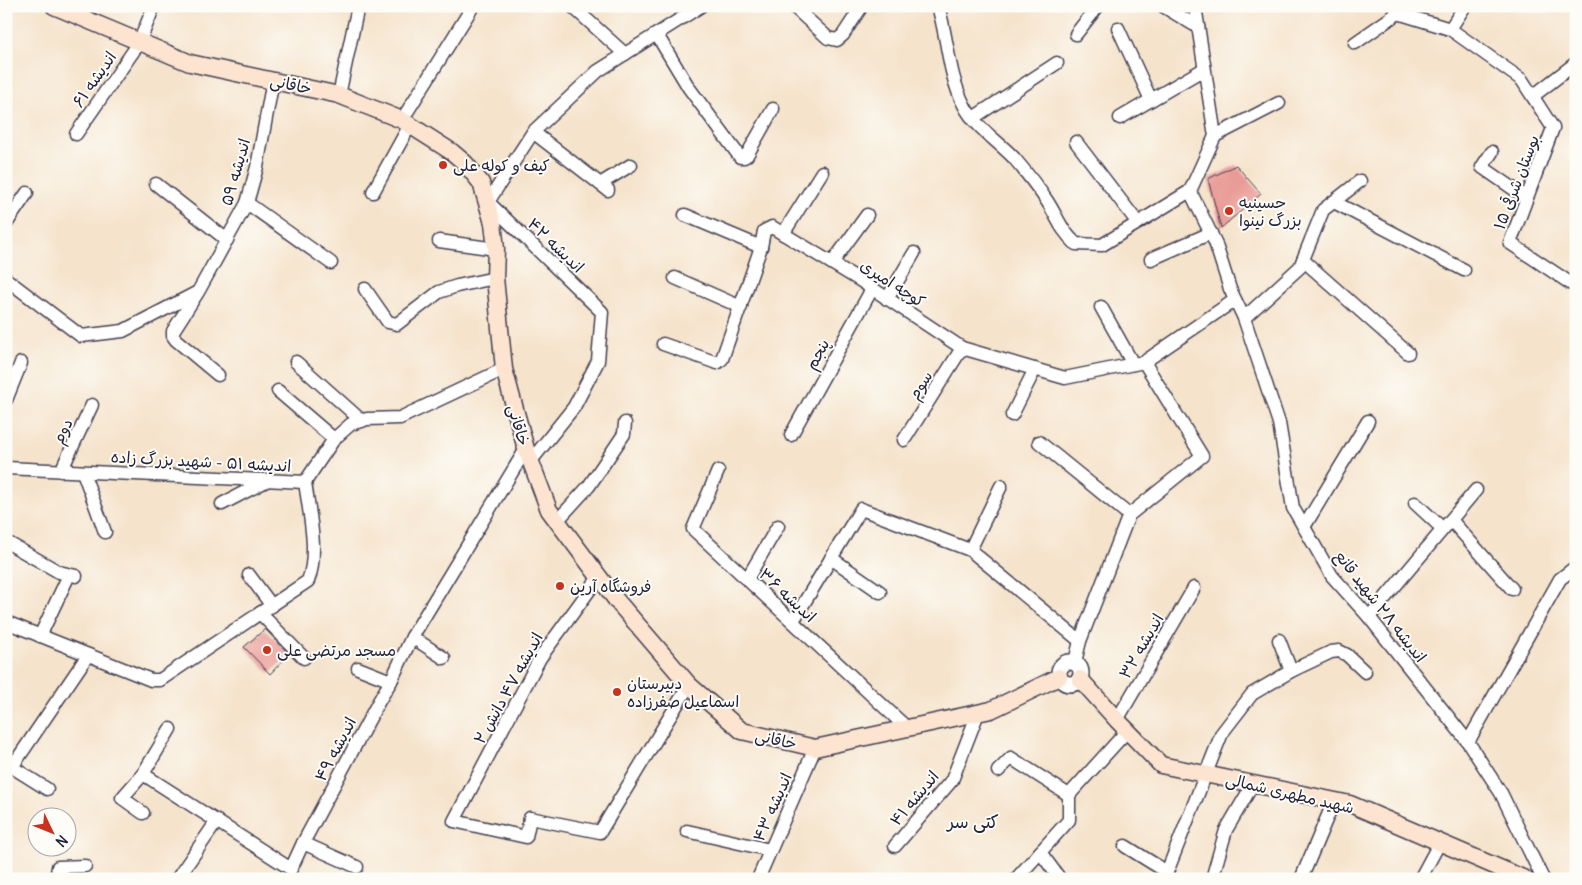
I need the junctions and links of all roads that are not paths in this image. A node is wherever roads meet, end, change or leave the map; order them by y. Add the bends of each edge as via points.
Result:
1 (54, 6) edge
2 (154, 6) edge
3 (473, 6) edge
4 (700, 6) edge
5 (793, 6) edge
6 (862, 6) edge
7 (938, 6) edge
8 (1098, 6) edge
9 (1163, 6) edge
10 (1195, 6) edge
11 (1465, 6) edge
12 (573, 7) edge
13 (1397, 10) edge
14 (357, 11) dead end
15 (1118, 28) dead end
16 (1198, 28) junction
17 (1450, 29) junction
18 (657, 34) junction
19 (1076, 34) dead end
20 (139, 42) junction
21 (1355, 43) dead end
22 (625, 54) junction
23 (1057, 63) dead end
24 (1576, 63) edge
25 (1204, 69) junction
26 (273, 80) junction
27 (339, 95) junction
28 (1533, 96) junction
29 (1152, 100) junction
30 (1279, 103) dead end
31 (773, 109) dead end
32 (973, 118) junction
33 (1120, 118) dead end
34 (406, 122) junction
35 (533, 132) junction
36 (76, 134) dead end
37 (1215, 136) junction
38 (1076, 142) dead end
39 (1492, 152) dead end
40 (631, 165) dead end
41 (822, 172) dead end
42 (1360, 181) dead end
43 (156, 184) dead end
44 (1190, 191) junction
45 (373, 192) dead end
46 (27, 193) dead end
47 (1527, 198) junction
48 (488, 202) junction
49 (1334, 202) junction
50 (247, 203) junction
51 (867, 214) dead end
52 (685, 215) dead end
53 (1138, 223) junction
54 (6, 224) edge
55 (1210, 233) junction
56 (784, 234) junction
57 (227, 240) junction
58 (439, 241) dead end
59 (761, 247) junction
60 (496, 249) junction
61 (914, 253) dead end
62 (1151, 260) dead end
63 (1303, 260) junction
64 (331, 263) dead end
65 (832, 264) junction
66 (1464, 270) dead end
67 (495, 278) junction
68 (675, 278) dead end
69 (6, 279) edge
70 (1576, 287) edge
71 (365, 289) dead end
72 (872, 289) junction
73 (198, 292) junction
74 (887, 299) junction
75 (1236, 300) junction
76 (741, 307) junction
77 (1101, 307) dead end
78 (602, 312) joint
79 (1244, 318) junction
80 (663, 344) dead end
81 (962, 348) junction
82 (1408, 353) dead end
83 (296, 362) dead end
84 (20, 363) dead end
85 (1138, 363) junction
86 (504, 369) junction
87 (1035, 369) junction
88 (218, 375) dead end
89 (278, 391) dead end
90 (6, 400) edge
91 (92, 405) dead end
92 (1012, 415) dead end
93 (362, 421) junction
94 (1368, 421) dead end
95 (625, 423) dead end
96 (791, 435) dead end
97 (334, 439) junction
98 (904, 440) dead end
99 (1038, 442) dead end
100 (528, 456) junction
101 (6, 468) edge
102 (61, 471) junction
103 (718, 471) dead end
104 (83, 472) junction
105 (266, 480) junction
106 (305, 482) junction
107 (1001, 486) dead end
108 (1476, 490) dead end
109 (222, 504) dead end
110 (1415, 504) dead end
111 (1129, 514) junction
112 (557, 521) junction
113 (1447, 525) junction
114 (778, 526) dead end
115 (1304, 527) junction
116 (104, 532) dead end
117 (10, 544) dead end
118 (970, 550) junction
119 (830, 558) junction
120 (1576, 569) edge
121 (249, 575) dead end
122 (599, 577) junction
123 (747, 579) junction
124 (1194, 588) dead end
125 (1512, 589) dead end
126 (880, 592) dead end
127 (272, 606) junction
128 (260, 613) junction
129 (1369, 617) junction
130 (792, 621) junction
131 (6, 622) edge
132 (40, 636) junction
133 (412, 637) junction
134 (1279, 640) dead end
135 (1080, 641) junction
136 (88, 655) junction
137 (304, 658) dead end
138 (444, 658) dead end
139 (1075, 662) junction
140 (358, 668) dead end
141 (1291, 670) junction
142 (1365, 672) dead end
143 (1059, 677) junction
144 (1080, 679) junction
145 (391, 681) junction
146 (689, 685) junction
147 (978, 712) junction
148 (1122, 726) junction
149 (907, 728) junction
150 (170, 729) dead end
151 (1468, 742) junction
152 (815, 748) junction
153 (998, 770) dead end
154 (143, 774) junction
155 (1206, 775) junction
156 (1253, 784) junction
157 (47, 788) dead end
158 (1069, 795) junction
159 (1334, 801) junction
160 (143, 813) dead end
161 (217, 821) junction
162 (687, 831) dead end
163 (1440, 842) junction
164 (303, 843) junction
165 (895, 846) dead end
166 (1125, 846) dead end
167 (770, 850) junction
168 (1040, 852) junction
169 (85, 866) dead end
170 (357, 867) dead end
171 (290, 874) edge
172 (1165, 876) edge
173 (56, 879) edge
174 (177, 879) edge
175 (758, 879) edge
176 (1016, 879) edge
177 (1060, 879) edge
178 (1212, 879) edge
179 (1301, 879) edge
180 (1420, 879) edge
181 (1525, 879) edge
182 (1543, 879) edge

1 - 20 main road, خاقانی
2 - 20 street, اندیشه ۶۱
3 - 34 street
4 - 18 street
5 - 6 street via 828,38 837,40
7 - 32 street via 950,69 964,106
8 - 19 street
9 - 16 street
10 - 16 street
11 - 17 street
12 - 22 street
13 - 17 street, بوستان شرقی ۱۵
13 - 21 street
14 - 27 street
15 - 29 street
16 - 25 street
17 - 28 street, بوستان شرقی ۱۵ via 1522,80
18 - 22 street
18 - 31 street via 689,88 740,157 747,155
20 - 26 main road, خاقانی via 190,62
20 - 36 street, اندیشه ۶۱
22 - 35 street via 598,71
23 - 32 street
24 - 28 street
25 - 29 street
25 - 37 street
26 - 27 main road, خاقانی
26 - 50 street, اندیشه ۵۹
27 - 34 main road, خاقانی
28 - 47 street, بوستان شرقی ۱۵ via 1554,128
29 - 33 street
30 - 37 street
32 - 53 street via 1014,158 1076,244 1102,245
34 - 45 street
34 - 48 main road, خاقانی via 465,163 481,183
35 - 40 street via 604,187
35 - 48 street
37 - 44 street
38 - 53 street
39 - 47 street via 1482,167
41 - 56 street
42 - 49 street
43 - 57 street
44 - 53 street
44 - 55 street, اندیشه ۲۸ شهید قانع
46 - 54 street
47 - 70 street, بوستان شرقی ۱۵ via 1510,243
48 - 60 main road, خاقانی
48 - 78 street, اندیشه ۴۲
49 - 63 street via 1324,210
49 - 66 street
50 - 57 street, اندیشه ۵۹
50 - 64 street
51 - 65 street
52 - 59 street
55 - 62 street
55 - 75 street, اندیشه ۲۸ شهید قانع
56 - 59 street, کوچه امیری via 768,228 764,231
56 - 65 street, کوچه امیری
57 - 73 street, اندیشه ۵۹
58 - 60 street
59 - 76 street, کوچه امیری
60 - 67 main road, خاقانی
61 - 74 street
63 - 79 street via 1300,267
63 - 82 street
65 - 72 street, کوچه امیری
67 - 71 street via 439,292 397,324 388,322
67 - 86 main road, خاقانی
68 - 76 street
69 - 73 street via 81,336 123,331
72 - 74 street, کوچه امیری
72 - 96 street, پنجم
73 - 88 street, اندیشه ۵۹ via 173,336
74 - 81 street, کوچه امیری
75 - 79 street, اندیشه ۲۸ شهید قانع
75 - 85 street
76 - 80 street, کوچه امیری via 720,362
77 - 85 street
78 - 100 street, اندیشه ۴۹ via 598,361 574,407
79 - 115 street, اندیشه ۲۸ شهید قانع via 1279,423 1293,508
81 - 87 street, کوچه امیری
81 - 98 street, سوم
83 - 93 street
84 - 90 street
85 - 87 street, کوچه امیری via 1065,378
85 - 111 street via 1202,456
86 - 93 street, اندیشه ۵۱ - شهید بزرگ زاده via 400,418
86 - 100 main road, خاقانی
87 - 92 street
89 - 97 street
91 - 102 street, دوم
93 - 97 street, اندیشه ۵۱ - شهید بزرگ زاده via 351,424
94 - 115 street
95 - 112 street via 624,434 589,486
97 - 106 street, اندیشه ۵۱ - شهید بزرگ زاده
99 - 111 street
100 - 112 main road, خاقانی via 548,510
100 - 133 street, اندیشه ۴۹
101 - 102 street, اندیشه ۵۱ - شهید بزرگ زاده
102 - 104 street, اندیشه ۵۱ - شهید بزرگ زاده
103 - 123 street, اندیشه ۳۶ via 692,530
104 - 105 street, اندیشه ۵۱ - شهید بزرگ زاده
104 - 116 street
105 - 106 street, اندیشه ۵۱ - شهید بزرگ زاده
105 - 109 street
106 - 127 street via 312,537 311,573 308,581
107 - 118 street
108 - 113 street
110 - 113 street
111 - 135 street
112 - 122 main road, خاقانی
113 - 125 street
113 - 129 street
114 - 123 street
115 - 129 street, اندیشه ۲۸ شهید قانع via 1332,576
117 - 132 street via 59,572 73,575
118 - 119 street via 861,509
118 - 135 street
119 - 126 street
119 - 130 street
120 - 151 street via 1560,579
121 - 127 street
122 - 146 main road, خاقانی
122 - 146 street, اندیشه ۴۷ دانش ۲ via 540,658 454,821 526,837 530,818 600,832
123 - 130 street, اندیشه ۳۶
124 - 148 street, اندیشه ۳۲
127 - 128 street
128 - 136 street via 160,680 151,680
128 - 137 street
129 - 151 street, اندیشه ۲۸ شهید قانع
130 - 149 street, اندیشه ۳۶
131 - 132 street
132 - 136 street
133 - 138 street
133 - 145 street, اندیشه ۴۹
134 - 141 street
135 - 139 street
136 - 157 street via 12,767
139 - 143 street via 1062,664
139 - 144 street via 1080,666
140 - 145 street
141 - 142 street via 1339,651
141 - 155 street via 1252,694 1222,733
143 - 144 street via 1069,685
143 - 147 main road, خاقانی via 991,710
144 - 148 main road, شهید مطهری شمالی
145 - 164 street, اندیشه ۴۹
146 - 152 main road, خاقانی via 742,731
147 - 149 main road, خاقانی
147 - 165 street, اندیشه ۴۱ via 952,780
148 - 155 main road, شهید مطهری شمالی via 1161,765
148 - 158 street, اندیشه ۳۲
149 - 152 main road, خاقانی
150 - 154 street
151 - 182 street, اندیشه ۲۸ شهید قانع via 1501,793
152 - 167 street, اندیشه ۴۳
153 - 158 street via 1011,758
154 - 160 street via 122,798
154 - 161 street, اندیشه ۴۹
155 - 156 main road, شهید مطهری شمالی
155 - 172 street
156 - 159 main road, شهید مطهری شمالی
156 - 178 street via 1226,830
158 - 168 street via 1069,820
159 - 163 main road, شهید مطهری شمالی via 1350,804
159 - 179 street
161 - 171 street, اندیشه ۴۹
161 - 174 street
162 - 167 street
163 - 180 street
163 - 181 main road, شهید مطهری شمالی
164 - 170 street
164 - 171 street, اندیشه ۴۹
166 - 172 street
167 - 175 street, اندیشه ۴۳
168 - 176 street
168 - 177 street
169 - 173 street via 58,867

